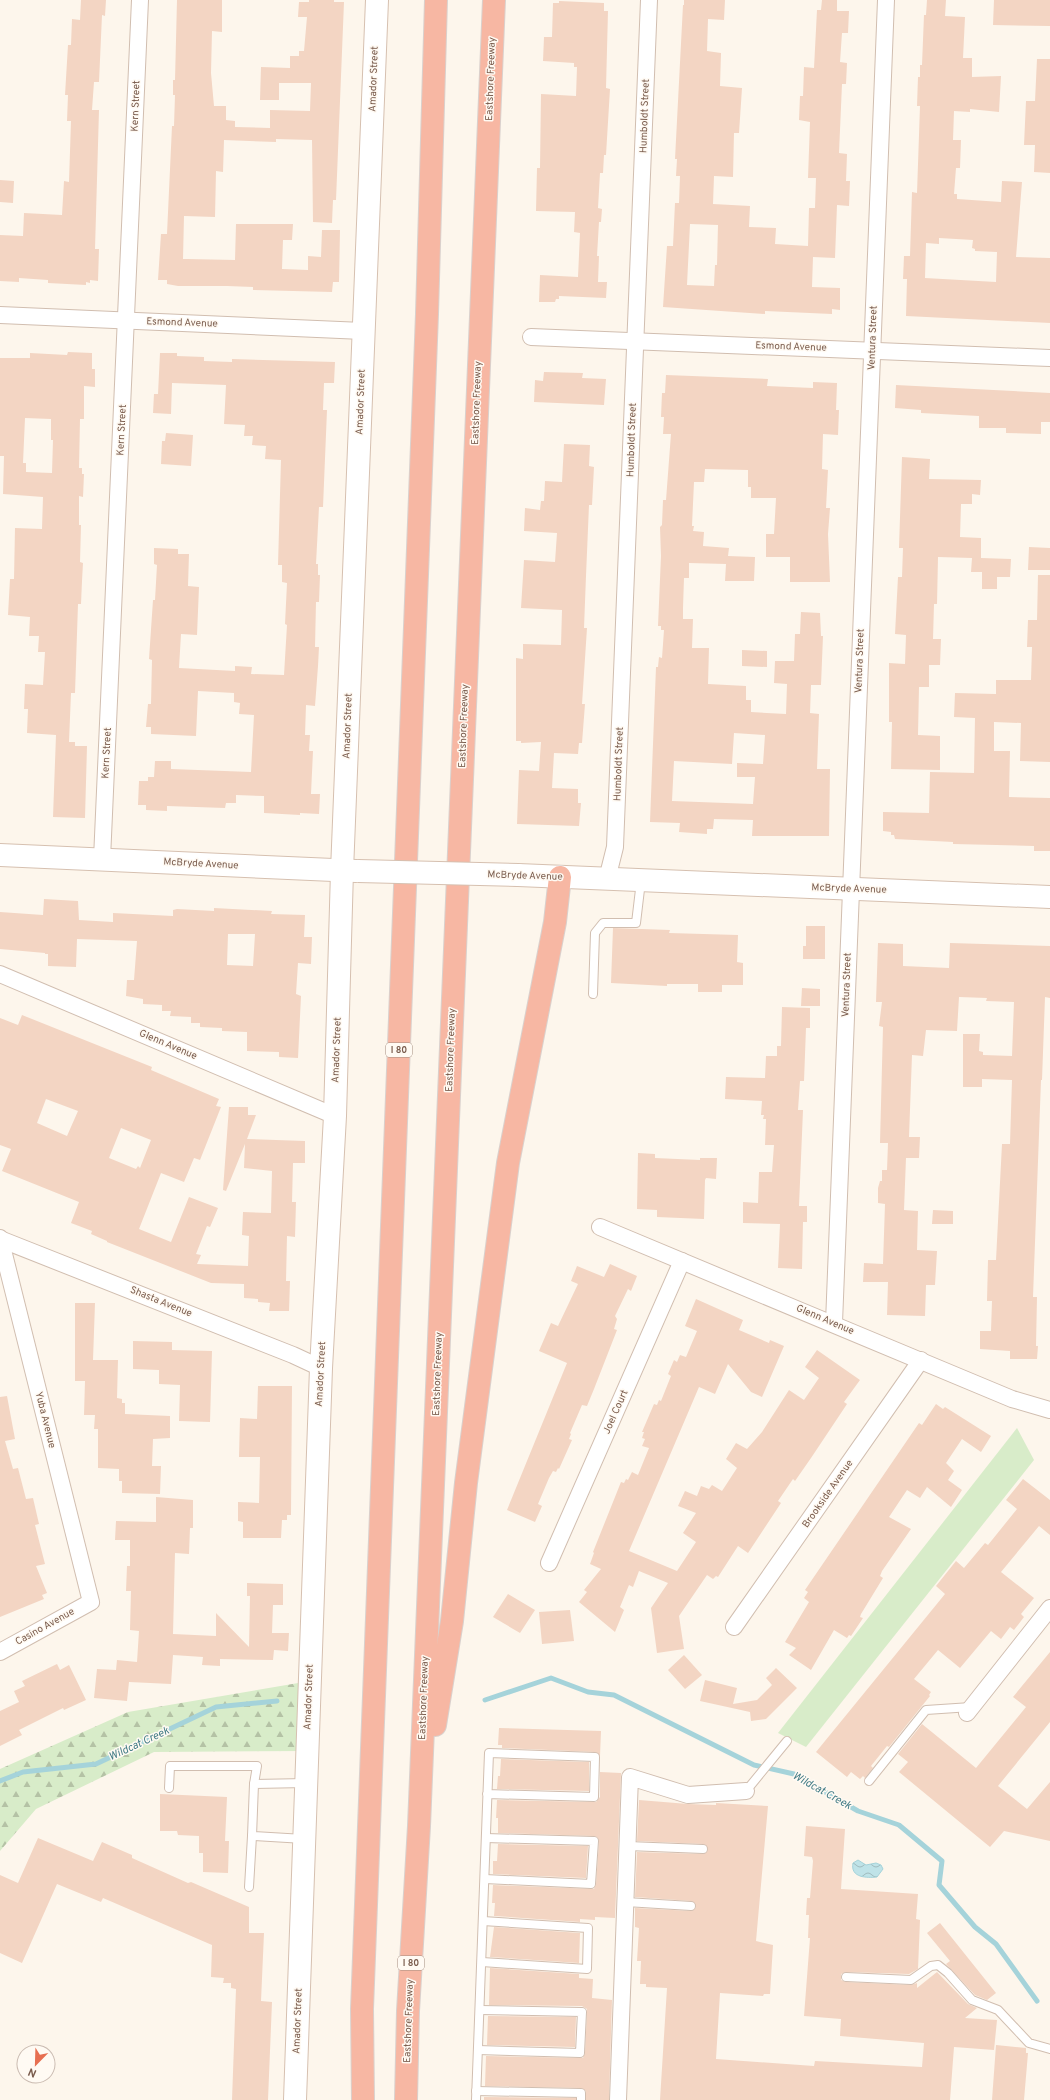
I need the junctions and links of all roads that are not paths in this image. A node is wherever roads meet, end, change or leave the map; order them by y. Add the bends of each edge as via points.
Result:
1 (140, 0) edge
2 (377, 0) edge
3 (436, 0) edge
4 (494, 0) edge
5 (649, 0) edge
6 (886, 0) edge
7 (0, 316) edge
8 (127, 321) junction
9 (363, 331) junction
10 (531, 337) dead end
11 (636, 341) junction
12 (873, 350) junction
13 (1050, 358) edge
14 (0, 855) edge
15 (102, 859) junction
16 (350, 871) junction
17 (560, 877) junction
18 (607, 879) junction
19 (641, 880) junction
20 (851, 889) junction
21 (1050, 897) edge
22 (0, 974) edge
23 (593, 994) dead end
24 (335, 1116) junction
25 (600, 1227) dead end
26 (0, 1239) edge
27 (682, 1261) junction
28 (834, 1323) junction
29 (921, 1360) junction
30 (321, 1368) junction
31 (1050, 1410) edge
32 (549, 1563) dead end
33 (91, 1602) joint
34 (1050, 1608) edge
35 (734, 1627) dead end
36 (0, 1652) edge
37 (970, 1710) joint
38 (787, 1741) dead end
39 (869, 1781) dead end
40 (307, 1783) junction
41 (254, 1784) junction
42 (169, 1788) dead end
43 (746, 1791) joint
44 (487, 1794) junction
45 (419, 1826) junction
46 (252, 1836) junction
47 (486, 1838) junction
48 (304, 1839) junction
49 (628, 1846) junction
50 (702, 1849) dead end
51 (485, 1879) junction
52 (249, 1887) dead end
53 (626, 1902) junction
54 (691, 1906) dead end
55 (483, 1921) junction
56 (482, 1962) junction
57 (846, 1976) dead end
58 (480, 2010) junction
59 (1050, 2048) edge
60 (478, 2050) junction
61 (476, 2091) junction
62 (295, 2100) edge
63 (363, 2100) edge
64 (406, 2100) edge
65 (476, 2100) edge
66 (581, 2100) edge
67 (618, 2100) edge

1 - 8 street, Kern Street
2 - 9 street, Amador Street
3 - 63 highway, I 80 via 427,314 362,2009
4 - 45 highway, Eastshore Freeway / I 80
5 - 11 street, Humboldt Street
6 - 12 street, Ventura Street
7 - 8 street, Esmond Avenue
8 - 9 street, Esmond Avenue
8 - 15 street, Kern Street
9 - 16 street, Amador Street
10 - 11 street, Esmond Avenue
11 - 12 street, Esmond Avenue
11 - 18 street, Humboldt Street via 615,847
12 - 13 street, Esmond Avenue
12 - 20 street, Ventura Street
14 - 15 street, McBryde Avenue
15 - 16 street, McBryde Avenue
16 - 17 street, McBryde Avenue, bridge
16 - 24 street, Amador Street
17 - 18 street, McBryde Avenue
17 - 45 highway via 555,922 508,1163 466,1483 452,1621
18 - 19 street, McBryde Avenue
19 - 20 street, McBryde Avenue
19 - 23 lane via 636,923 602,923 595,933
20 - 21 street, McBryde Avenue
20 - 28 street, Ventura Street
22 - 24 street, Glenn Avenue
24 - 30 street, Amador Street
25 - 27 street, Glenn Avenue
26 - 30 street, Shasta Avenue
26 - 33 street, Yuba Avenue
27 - 28 street, Glenn Avenue
27 - 32 street, Joel Court
28 - 29 street, Glenn Avenue
29 - 31 street, Glenn Avenue via 1012,1399
29 - 35 street, Brookside Avenue
30 - 40 street, Amador Street
33 - 36 street, Casino Avenue
34 - 37 street
37 - 39 lane via 926,1710
38 - 43 lane
40 - 41 lane
40 - 48 street, Amador Street
41 - 42 lane via 257,1766 170,1766
41 - 46 lane
43 - 49 street via 688,1795 630,1777
44 - 44 lane via 488,1753 595,1757 594,1797
44 - 47 lane
45 - 64 highway, Eastshore Freeway / I 80 via 408,2011
46 - 48 lane
46 - 52 lane
47 - 51 lane
47 - 51 lane via 594,1841 591,1884
48 - 62 street, Amador Street
49 - 50 lane
49 - 53 street
51 - 55 lane
53 - 54 lane
53 - 67 street
55 - 56 lane
55 - 56 lane via 588,1928 587,1969
56 - 58 lane
57 - 59 lane via 911,1980 931,1966 938,1965 972,2000 998,2010 1030,2043
58 - 60 lane
58 - 60 lane via 582,2012 580,2053
60 - 61 lane
61 - 65 lane
61 - 66 lane via 581,2093

